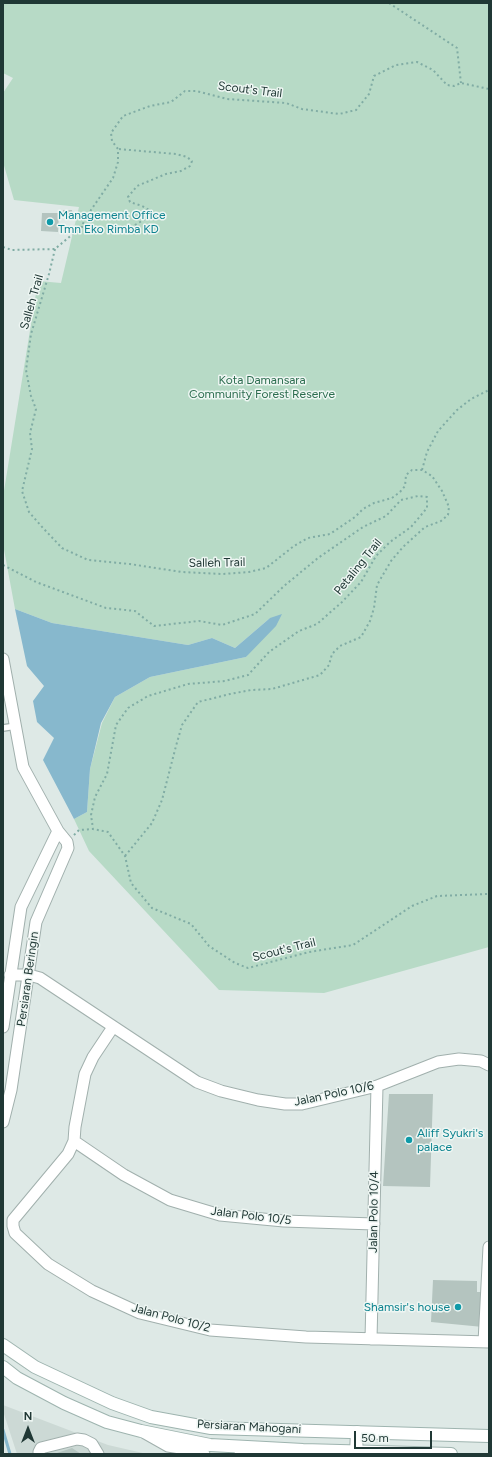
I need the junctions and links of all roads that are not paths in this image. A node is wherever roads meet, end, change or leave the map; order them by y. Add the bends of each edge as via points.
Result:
1 (3, 659) edge
2 (16, 726) junction
3 (3, 728) edge
4 (58, 831) junction
5 (10, 974) junction
6 (29, 975) junction
7 (3, 1027) edge
8 (113, 1027) junction
9 (489, 1065) edge
10 (377, 1086) junction
11 (3, 1122) edge
12 (74, 1141) junction
13 (374, 1224) junction
14 (489, 1247) edge
15 (371, 1339) junction
16 (487, 1342) edge
17 (3, 1345) edge
18 (3, 1367) edge
19 (141, 1431) junction
20 (357, 1432) junction
21 (489, 1436) edge
22 (282, 1449) junction
23 (308, 1452) edge
24 (39, 1453) edge
25 (356, 1453) edge
26 (98, 1454) edge
27 (204, 1454) edge
28 (240, 1454) edge
29 (425, 1454) edge
30 (451, 1454) edge

1 - 2 street
2 - 3 lane
2 - 4 street via 23,767
4 - 5 street, Persiaran Beringin via 21,907
4 - 6 street, Persiaran Beringin via 68,842 68,848 36,922
5 - 6 street, Jalan Polo 10/6
5 - 7 street, Persiaran Beringin
6 - 8 street, Jalan Polo 10/6 via 40,978
6 - 11 street, Persiaran Beringin via 11,1090
8 - 10 street, Jalan Polo 10/6 via 197,1082 221,1092 258,1100 302,1104
8 - 12 street, Jalan Polo 10/2 via 85,1074
9 - 10 street, Jalan Polo 10/6 via 459,1059 438,1062
10 - 13 street, Jalan Polo 10/4
12 - 13 street, Jalan Polo 10/5 via 124,1175 170,1200 220,1214 284,1221
12 - 15 street, Jalan Polo 10/2 via 68,1154 13,1220 15,1233 48,1264 92,1291 140,1312 210,1330
13 - 15 street, Jalan Polo 10/4
14 - 16 street
15 - 16 street, Jalan Polo 10/2
17 - 20 main road, Persiaran Mahogani via 35,1367 112,1403 151,1417 211,1428
18 - 19 main road, Persiaran Mahogani via 17,1378 64,1403 107,1422
19 - 22 main road, Persiaran Mahogani via 210,1445
19 - 27 street via 168,1446
20 - 21 main road, Persiaran Mahogani
20 - 25 main road
22 - 23 main road, Persiaran Mahogani
22 - 28 street
23 - 25 main road, Persiaran Mahogani
24 - 26 street via 41,1448 77,1439 92,1444
25 - 29 main road, Persiaran Mahogani
29 - 30 main road, Persiaran Mahogani

